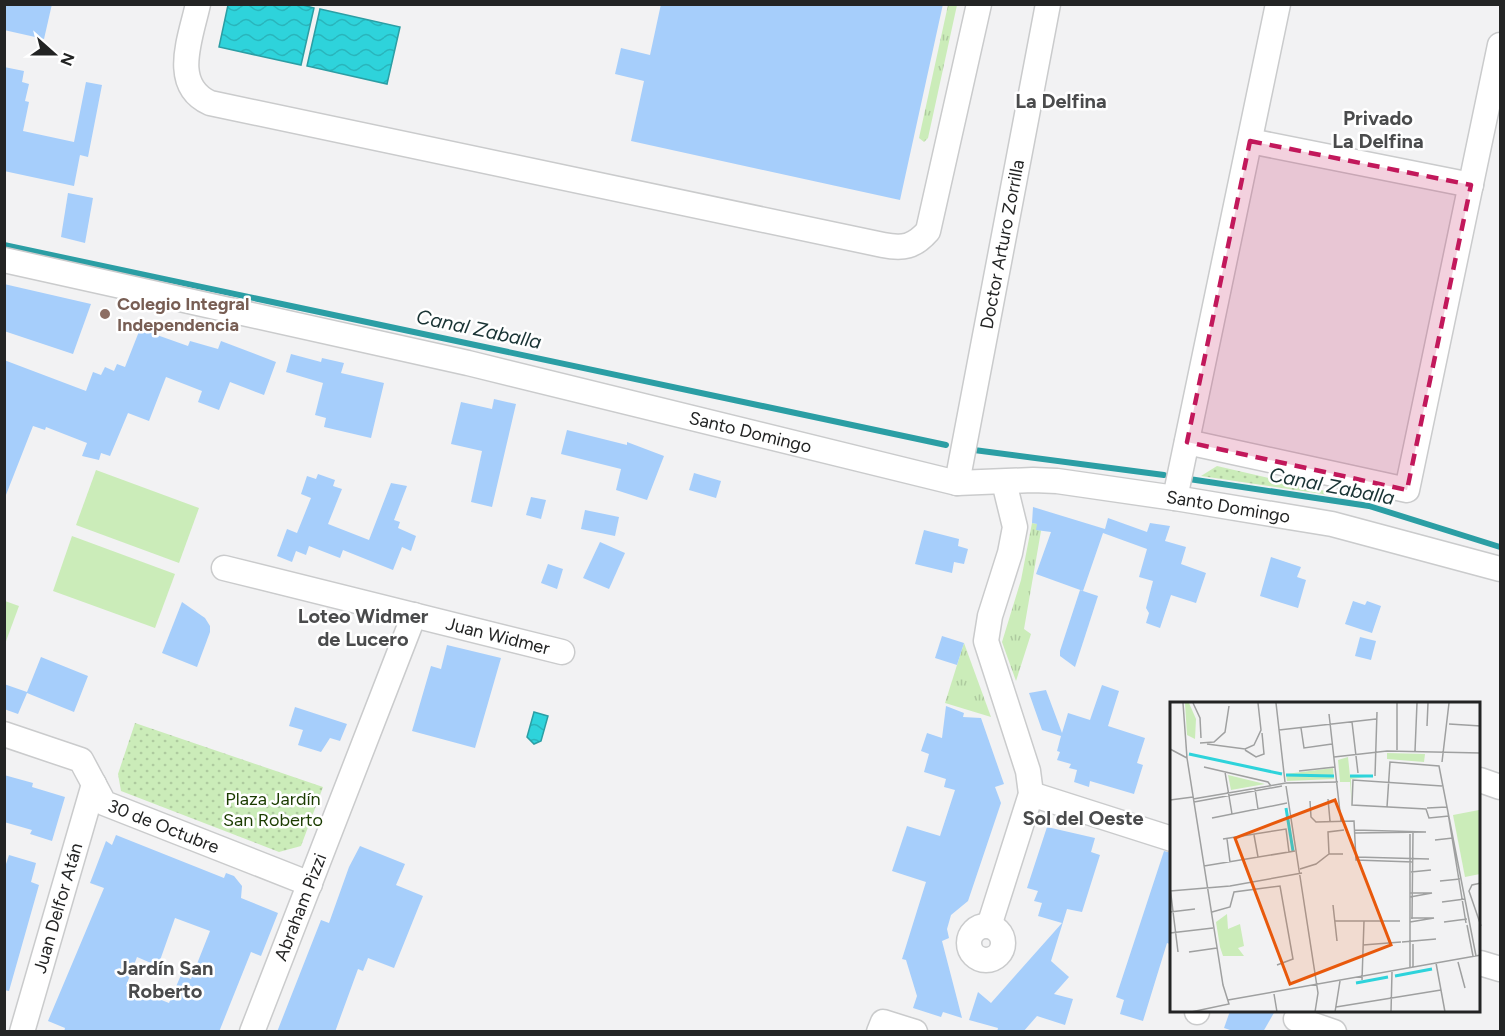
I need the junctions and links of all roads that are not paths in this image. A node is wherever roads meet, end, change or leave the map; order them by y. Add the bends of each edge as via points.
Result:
1 (198, 4) edge
2 (979, 4) edge
3 (1048, 4) edge
4 (1278, 4) edge
5 (1500, 45) edge
6 (1250, 141) junction
7 (1471, 186) junction
8 (4, 260) edge
9 (1187, 442) junction
10 (1004, 482) junction
11 (957, 483) junction
12 (1175, 498) junction
13 (224, 568) dead end
14 (1500, 569) edge
15 (414, 615) junction
16 (562, 652) dead end
17 (4, 734) edge
18 (1481, 781) edge
19 (94, 784) junction
20 (1500, 787) edge
21 (1031, 794) junction
22 (1170, 838) edge
23 (310, 884) junction
24 (989, 926) dead end
25 (1481, 964) edge
26 (1500, 969) edge
27 (1294, 1020) edge
28 (881, 1027) edge
29 (22, 1032) edge
30 (252, 1032) edge
31 (915, 1032) edge
32 (1334, 1032) edge

1 - 2 street via 186,56 186,77 191,88 210,103 905,248 918,242 933,215
3 - 11 street, Doctor Arturo Zorrilla
4 - 6 street
5 - 7 street
6 - 7 street
6 - 9 street
7 - 9 street via 1407,489
8 - 11 street, Santo Domingo via 468,363
9 - 12 street
10 - 11 street, Santo Domingo
10 - 12 street, Santo Domingo via 1057,481
10 - 21 street via 1015,527 986,641 1028,771
12 - 14 street, Santo Domingo via 1332,524
13 - 15 street, Juan Widmer
15 - 16 street, Juan Widmer
15 - 23 street, Abraham Pizzi
17 - 19 street, 30 de Octubre via 81,760
18 - 20 street
19 - 23 street, 30 de Octubre via 104,803
19 - 29 street, Juan Delfor Atán
21 - 22 street
21 - 24 street
23 - 30 street, Abraham Pizzi
25 - 26 street
27 - 32 street
28 - 31 street

